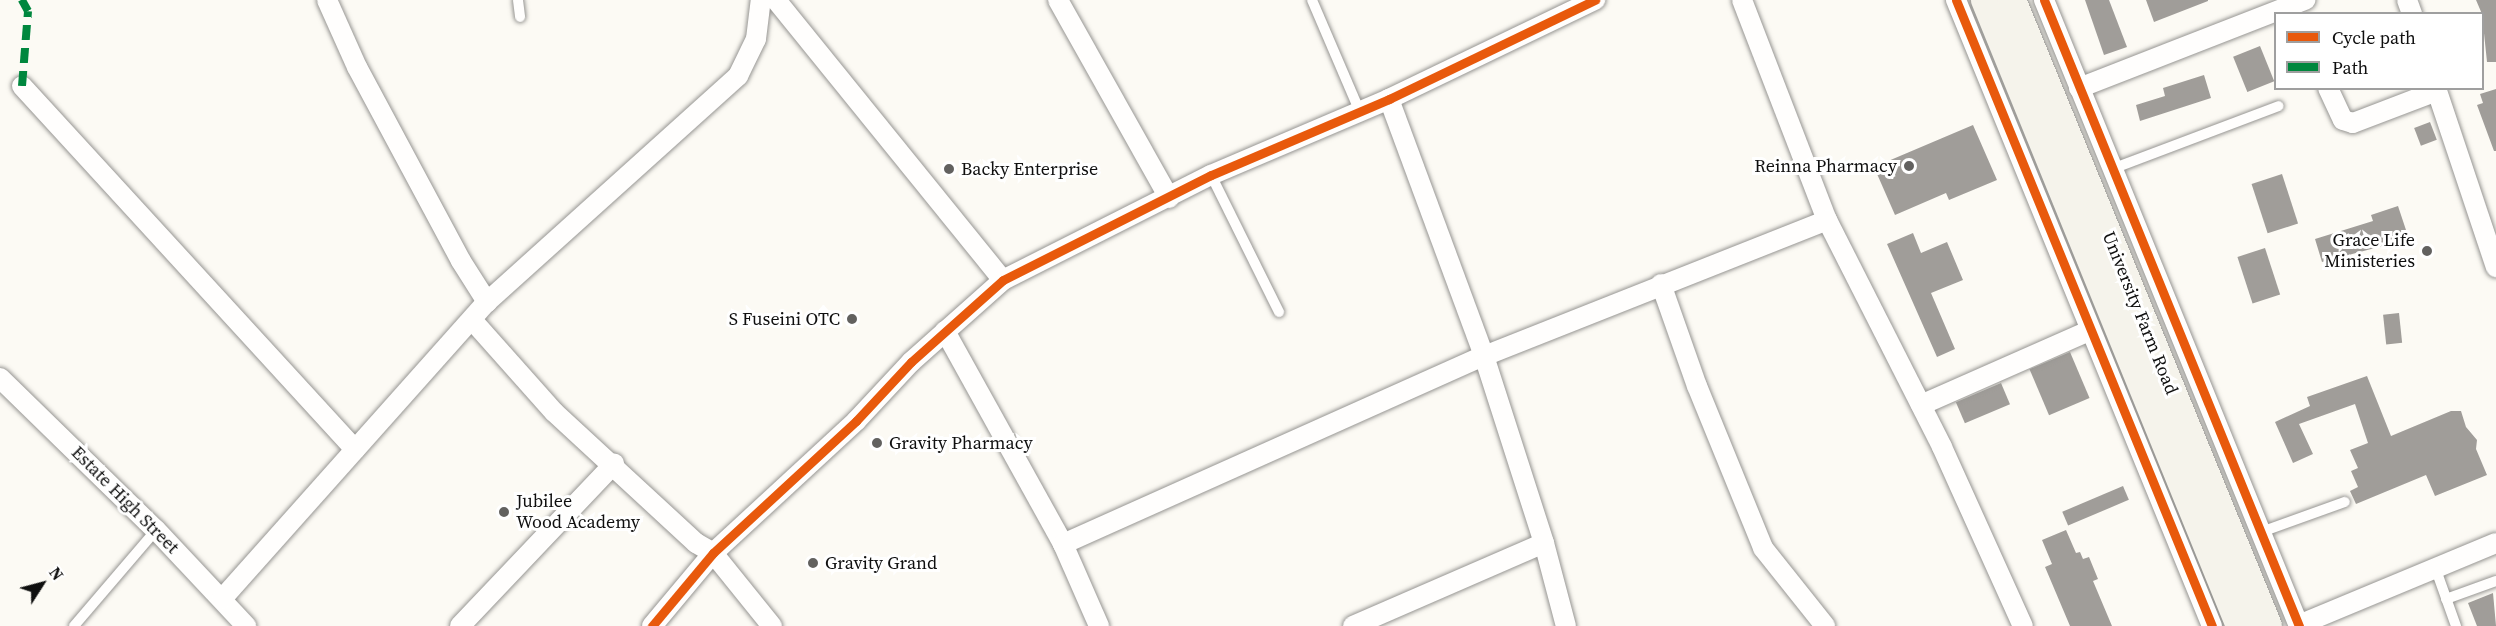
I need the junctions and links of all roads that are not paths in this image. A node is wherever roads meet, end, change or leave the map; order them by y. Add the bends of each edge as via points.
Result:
1 (327, 0) edge
2 (518, 0) edge
3 (761, 0) edge
4 (776, 0) edge
5 (1058, 0) edge
6 (1312, 0) edge
7 (1596, 0) edge
8 (1742, 0) edge
9 (1956, 0) edge
10 (1985, 0) edge
11 (2012, 0) edge
12 (2044, 0) edge
13 (2274, 15) edge
14 (520, 17) dead end
15 (22, 86) dead end
16 (2079, 88) junction
17 (2329, 90) edge
18 (2436, 90) edge
19 (1389, 99) junction
20 (2278, 106) dead end
21 (1360, 112) junction
22 (2112, 169) junction
23 (1211, 175) junction
24 (1169, 198) junction
25 (1827, 220) junction
26 (2496, 267) edge
27 (1003, 280) junction
28 (1662, 284) junction
29 (487, 302) junction
30 (1279, 312) dead end
31 (474, 321) junction
32 (945, 331) junction
33 (2089, 331) junction
34 (1484, 356) junction
35 (0, 378) edge
36 (1921, 405) junction
37 (355, 449) junction
38 (614, 464) junction
39 (2345, 502) dead end
40 (156, 530) junction
41 (2261, 532) junction
42 (1544, 543) junction
43 (2496, 543) edge
44 (1063, 544) junction
45 (713, 553) junction
46 (2435, 567) junction
47 (2496, 581) edge
48 (222, 599) junction
49 (2446, 599) junction
50 (2299, 625) edge
51 (75, 626) edge
52 (246, 626) edge
53 (460, 626) edge
54 (652, 626) edge
55 (772, 626) edge
56 (1099, 626) edge
57 (1353, 626) edge
58 (1566, 626) edge
59 (1824, 626) edge
60 (2023, 626) edge
61 (2212, 626) edge
62 (2240, 626) edge
63 (2268, 626) edge
64 (2456, 626) edge

1 - 29 street via 357,67
2 - 14 lane
3 - 29 street via 756,39 738,76
4 - 27 street
5 - 24 street
6 - 21 lane
7 - 19 street
8 - 25 street
9 - 33 street
10 - 62 street, University Farm Road
11 - 63 street, University Farm Road
12 - 16 street
13 - 16 street
15 - 37 street
16 - 22 street
17 - 18 street via 2343,120 2353,123
18 - 26 street
19 - 21 street
19 - 34 street
20 - 22 lane
21 - 23 street
22 - 41 street
23 - 24 street
23 - 30 lane
24 - 27 street
25 - 28 street
25 - 36 street
27 - 32 street
28 - 34 street
28 - 59 street via 1701,396 1763,548
29 - 31 street
31 - 37 street
31 - 38 street via 554,412
32 - 44 street
32 - 45 street via 856,421
33 - 36 street
33 - 61 street
34 - 42 street
34 - 44 street
35 - 40 street, Estate High Street
36 - 60 street
37 - 48 street
38 - 45 street via 696,543
38 - 53 street
39 - 41 lane
40 - 48 street, Estate High Street
40 - 51 lane
41 - 50 street
42 - 57 street
42 - 58 street
43 - 46 street
44 - 56 street
45 - 54 street
45 - 55 street
46 - 49 lane
46 - 50 street
47 - 49 lane
48 - 52 street, Estate High Street
49 - 64 lane

